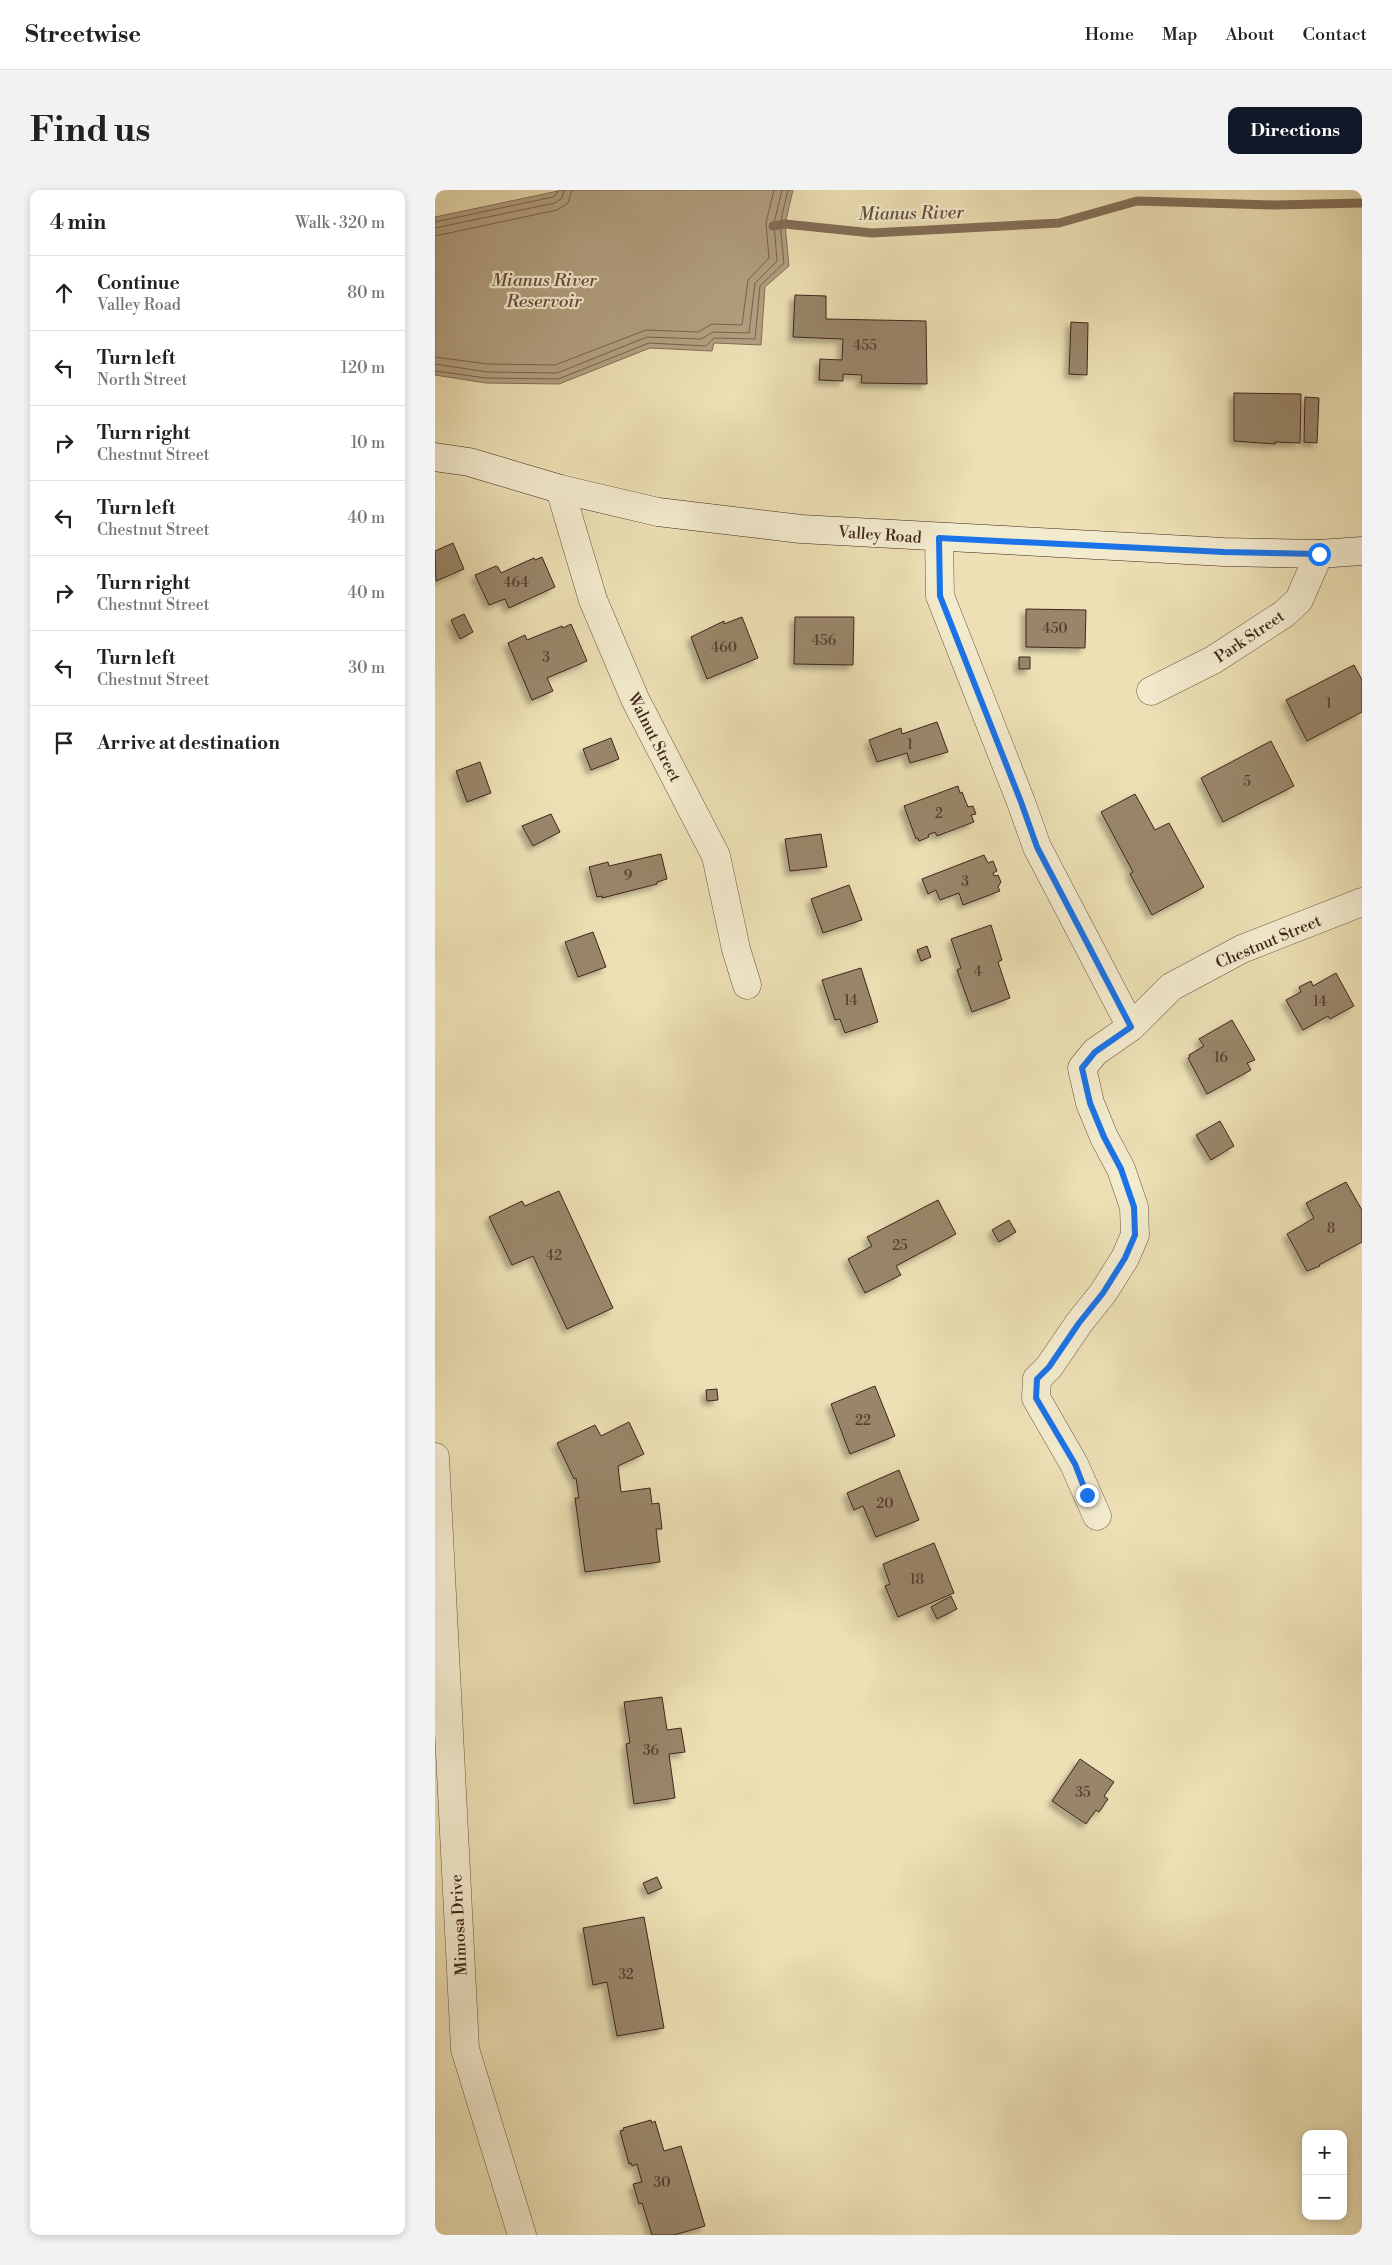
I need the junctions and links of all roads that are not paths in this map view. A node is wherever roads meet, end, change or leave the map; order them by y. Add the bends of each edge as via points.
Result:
1 (435, 457) edge
2 (560, 489) junction
3 (939, 538) junction
4 (1362, 552) edge
5 (1319, 554) junction
6 (1151, 691) dead end
7 (1362, 902) edge
8 (747, 985) dead end
9 (1131, 1027) junction
10 (435, 1457) edge
11 (1097, 1516) dead end
12 (522, 2235) edge

1 - 2 street, Valley Road via 469,462
2 - 3 street, Valley Road via 658,512 801,529
2 - 8 street, Walnut Street via 593,600 635,699 716,856
3 - 5 street, Valley Road
3 - 9 street via 940,596 1037,847
4 - 5 street, Valley Road
5 - 6 street, Park Street via 1299,600 1285,614 1213,660
7 - 9 street, Chestnut Street via 1242,949 1171,987
9 - 11 street, Chestnut Street via 1095,1052 1082,1068 1090,1103 1121,1169 1134,1207 1135,1235 1103,1293 1037,1379 1036,1398 1075,1464
10 - 12 street, Mimosa Drive via 465,2049

